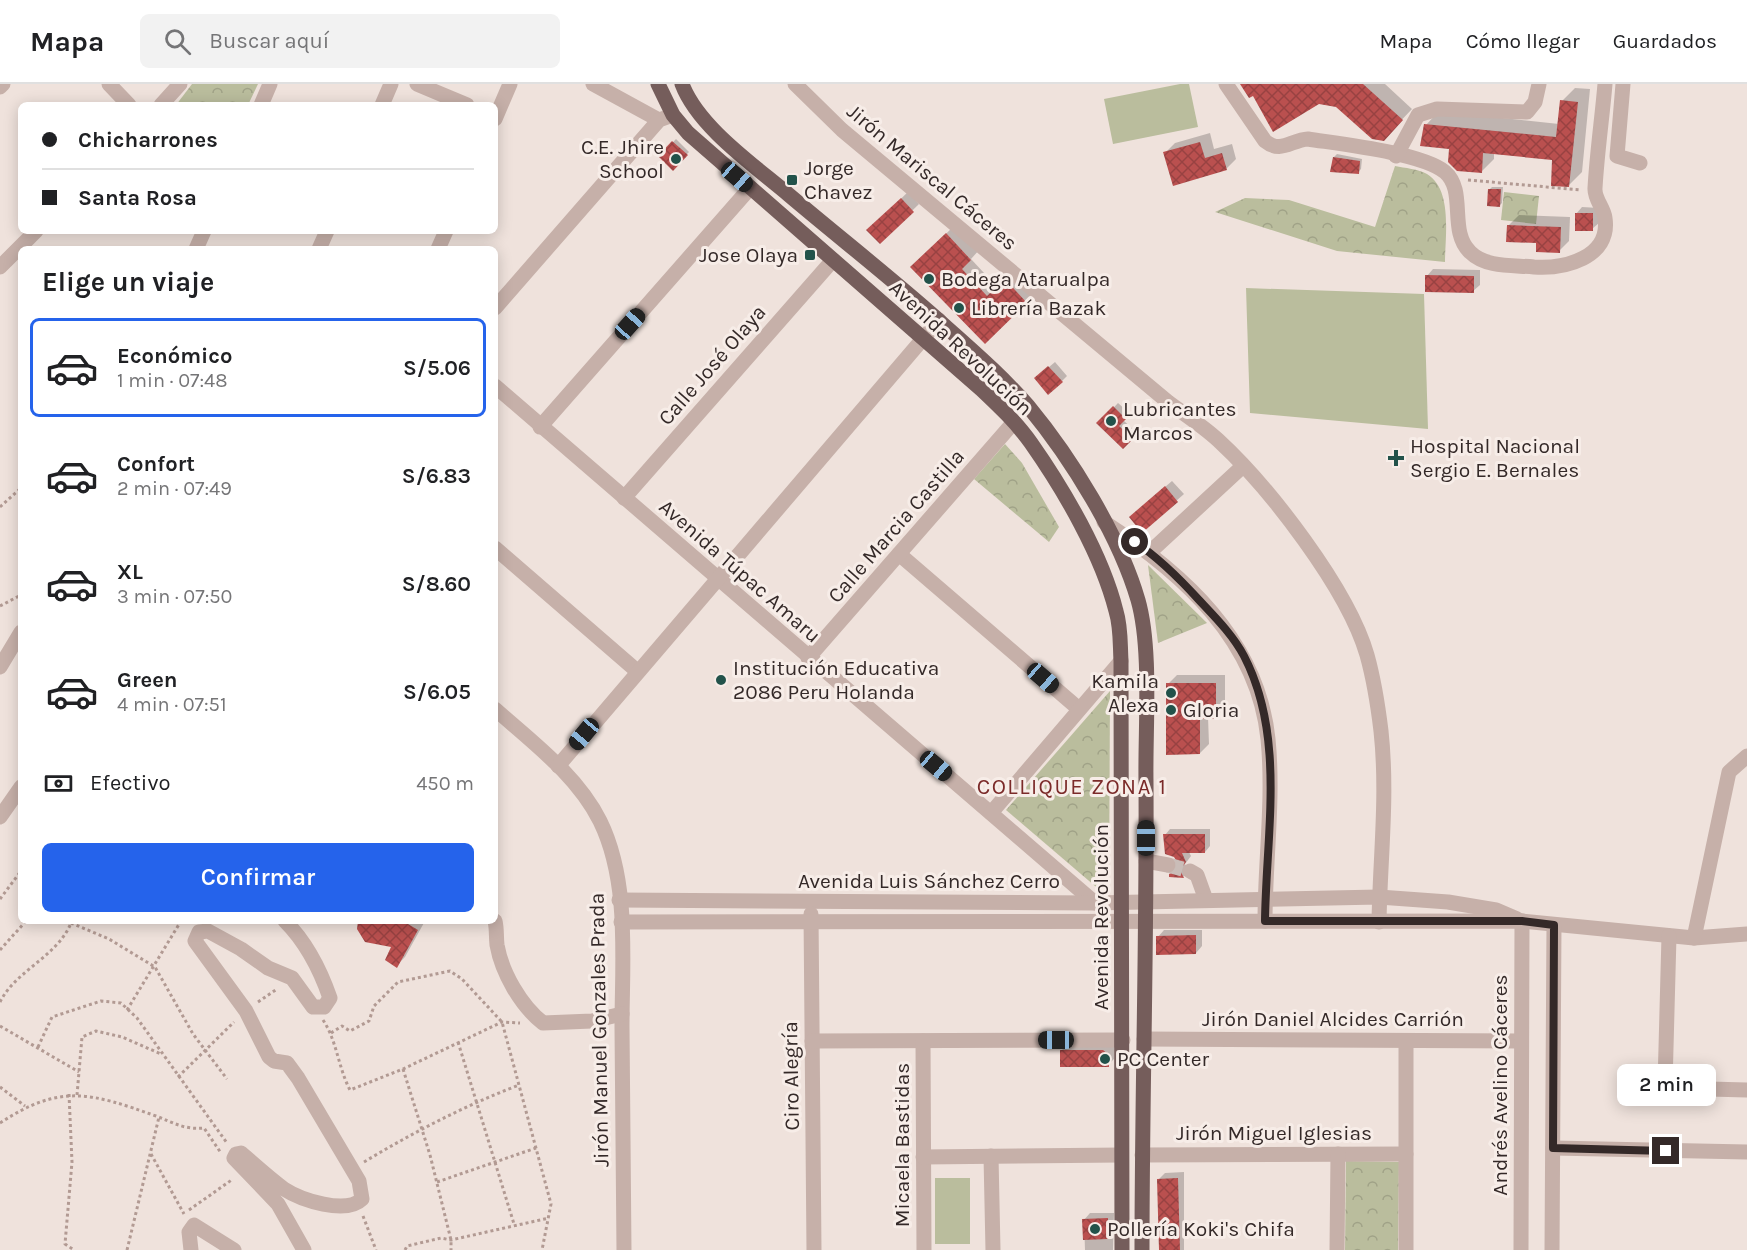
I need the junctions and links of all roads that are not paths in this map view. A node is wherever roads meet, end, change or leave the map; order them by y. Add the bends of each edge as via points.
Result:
1 (109, 84) edge
2 (180, 84) edge
3 (270, 84) edge
4 (391, 84) edge
5 (417, 84) edge
6 (510, 84) edge
7 (593, 84) edge
8 (658, 84) edge
9 (682, 84) edge
10 (795, 84) edge
11 (1226, 84) edge
12 (1539, 84) edge
13 (1605, 84) edge
14 (1623, 84) edge
15 (126, 102) edge
16 (164, 102) edge
17 (262, 102) edge
18 (383, 102) edge
19 (460, 102) edge
20 (498, 111) edge
21 (666, 118) junction
22 (1396, 156) junction
23 (1640, 163) dead end
24 (750, 188) junction
25 (34, 234) edge
26 (24, 246) edge
27 (18, 254) edge
28 (832, 260) junction
29 (0, 267) edge
30 (498, 305) edge
31 (939, 320) junction
32 (923, 338) junction
33 (498, 389) edge
34 (1014, 422) junction
35 (540, 427) junction
36 (1243, 466) junction
37 (624, 498) junction
38 (1104, 522) junction
39 (498, 551) edge
40 (1150, 552) junction
41 (899, 554) junction
42 (717, 580) junction
43 (18, 637) edge
44 (808, 658) junction
45 (1120, 661) junction
46 (0, 667) edge
47 (637, 671) junction
48 (1079, 709) junction
49 (498, 712) edge
50 (1747, 756) edge
51 (558, 766) junction
52 (18, 791) edge
53 (991, 813) junction
54 (0, 817) edge
55 (1146, 861) junction
56 (1168, 865) tunnel mouth
57 (1190, 871) tunnel mouth
58 (1379, 897) junction
59 (1265, 898) junction
60 (619, 900) junction
61 (1206, 900) junction
62 (811, 901) junction
63 (1121, 902) junction
64 (1145, 902) junction
65 (1095, 903) junction
66 (1265, 921) junction
67 (1522, 921) junction
68 (621, 922) junction
69 (1121, 922) junction
70 (1145, 922) junction
71 (1379, 922) junction
72 (811, 923) junction
73 (288, 924) edge
74 (495, 924) edge
75 (1554, 925) junction
76 (1747, 934) edge
77 (1669, 936) junction
78 (1694, 938) junction
79 (622, 1014) junction
80 (1144, 1039) junction
81 (1123, 1040) junction
82 (812, 1041) junction
83 (923, 1041) junction
84 (1406, 1041) junction
85 (1521, 1041) junction
86 (1747, 1090) edge
87 (1553, 1148) junction
88 (1747, 1152) edge
89 (1338, 1154) junction
90 (1406, 1154) junction
91 (1121, 1155) junction
92 (1142, 1155) junction
93 (991, 1156) junction
94 (923, 1157) junction
95 (191, 1250) edge
96 (234, 1250) edge
97 (304, 1250) edge
98 (624, 1250) edge
99 (814, 1250) edge
100 (924, 1250) edge
101 (993, 1250) edge
102 (1122, 1250) edge
103 (1142, 1250) edge
104 (1337, 1250) edge
105 (1406, 1250) edge
106 (1521, 1250) edge
107 (1552, 1250) edge

1 - 15 street
2 - 16 street
3 - 17 street
4 - 18 street
5 - 19 street
6 - 20 street
7 - 21 street
8 - 21 main road, Avenida Revolución
9 - 31 main road, Avenida Revolución via 694,107 729,143
10 - 36 street, Jirón Mariscal Cáceres via 842,130 1218,440
11 - 22 street via 1273,147 1308,139
12 - 22 street via 1535,102 1527,112 1437,109 1418,115
13 - 22 street via 1594,192 1605,218 1604,237 1591,253 1559,268 1487,263 1464,246 1451,179 1435,167
14 - 23 street via 1617,156
21 - 24 main road, Avenida Revolución
21 - 30 street
24 - 28 main road, Avenida Revolución
24 - 35 street
25 - 26 street
27 - 29 street
28 - 32 main road, Avenida Revolución
28 - 37 street, Calle José Olaya
31 - 32 street
31 - 38 main road, Avenida Revolución via 1028,406
32 - 34 main road, Avenida Revolución
32 - 42 street
33 - 35 street, Avenida Túpac Amaru
34 - 41 street, Calle Marcia Castilla
34 - 45 main road, Avenida Revolución via 1052,477 1097,561 1117,613
35 - 37 street, Avenida Túpac Amaru
36 - 40 street
36 - 58 street, Jirón Mariscal Cáceres via 1315,556 1367,654 1381,733 1384,783
37 - 42 street, Avenida Túpac Amaru
38 - 40 street
38 - 55 main road, Avenida Revolución via 1129,576 1143,628
39 - 47 street
40 - 59 street via 1227,632 1253,676 1264,711 1270,774
41 - 44 street, Calle Marcia Castilla
41 - 48 street
42 - 44 street, Avenida Túpac Amaru
42 - 47 street
43 - 46 street
44 - 53 street, Avenida Túpac Amaru
45 - 48 street
45 - 63 main road, Avenida Revolución
47 - 51 street
48 - 53 street
49 - 51 street, Jirón Manuel Gonzales Prada
50 - 78 street via 1729,772
51 - 60 street, Jirón Manuel Gonzales Prada via 600,822 612,858
52 - 54 street
53 - 65 street, Avenida Túpac Amaru
55 - 56 street
55 - 64 main road, Avenida Revolución
57 - 61 street via 1197,875
58 - 59 street, Avenida Luis Sánchez Cerro
58 - 67 street, Avenida Luis Sánchez Cerro via 1477,906
58 - 71 street, Jirón Mariscal Cáceres
59 - 61 street, Avenida Luis Sánchez Cerro
59 - 66 street
60 - 62 street, Avenida Luis Sánchez Cerro
60 - 68 street, Jirón Manuel Gonzales Prada
61 - 64 street, Avenida Luis Sánchez Cerro
62 - 65 street, Avenida Luis Sánchez Cerro
62 - 72 street, Ciro Alegría
63 - 64 street, Avenida Luis Sánchez Cerro
63 - 65 street, Avenida Luis Sánchez Cerro
63 - 69 main road, Avenida Revolución
64 - 70 main road, Avenida Revolución
66 - 70 street, Avenida Luis Sánchez Cerro
66 - 71 street, Avenida Luis Sánchez Cerro
67 - 71 street, Avenida Luis Sánchez Cerro
67 - 75 street, Avenida Luis Sánchez Cerro
67 - 85 street, Andrés Avelino Cáceres
68 - 72 street, Avenida Luis Sánchez Cerro
68 - 79 street, Jirón Manuel Gonzales Prada
69 - 70 street, Avenida Luis Sánchez Cerro
69 - 72 street, Avenida Luis Sánchez Cerro
69 - 81 main road, Avenida Revolución
70 - 80 main road, Avenida Revolución
72 - 82 street, Ciro Alegría
73 - 97 street via 316,964 330,998 324,1007 314,1007 292,978 208,931 199,932 196,946 246,1011 269,1057 287,1063 298,1078 359,1180 362,1199 343,1208 286,1190 241,1153 230,1156 278,1204
74 - 79 street via 501,958 524,1004 543,1023 592,1021
75 - 77 street, Avenida Luis Sánchez Cerro
75 - 87 street
76 - 78 street, Avenida Luis Sánchez Cerro
77 - 78 street, Avenida Luis Sánchez Cerro
77 - 86 street via 1665,1085
79 - 98 street, Jirón Manuel Gonzales Prada
80 - 84 street, Jirón Daniel Alcides Carrión
80 - 92 main road, Avenida Revolución
81 - 83 street
81 - 91 main road, Avenida Revolución
82 - 83 street
82 - 99 street, Ciro Alegría
83 - 94 street, Micaela Bastidas
84 - 85 street, Jirón Daniel Alcides Carrión
84 - 90 street
85 - 106 street, Andrés Avelino Cáceres
87 - 88 street
87 - 107 street
89 - 90 street, Jirón Miguel Iglesias
89 - 92 street, Jirón Miguel Iglesias
89 - 104 street
90 - 105 street
91 - 93 street
91 - 102 main road, Avenida Revolución
92 - 103 main road, Avenida Revolución
93 - 94 street
93 - 101 street
94 - 100 street, Micaela Bastidas
95 - 96 street via 188,1221

